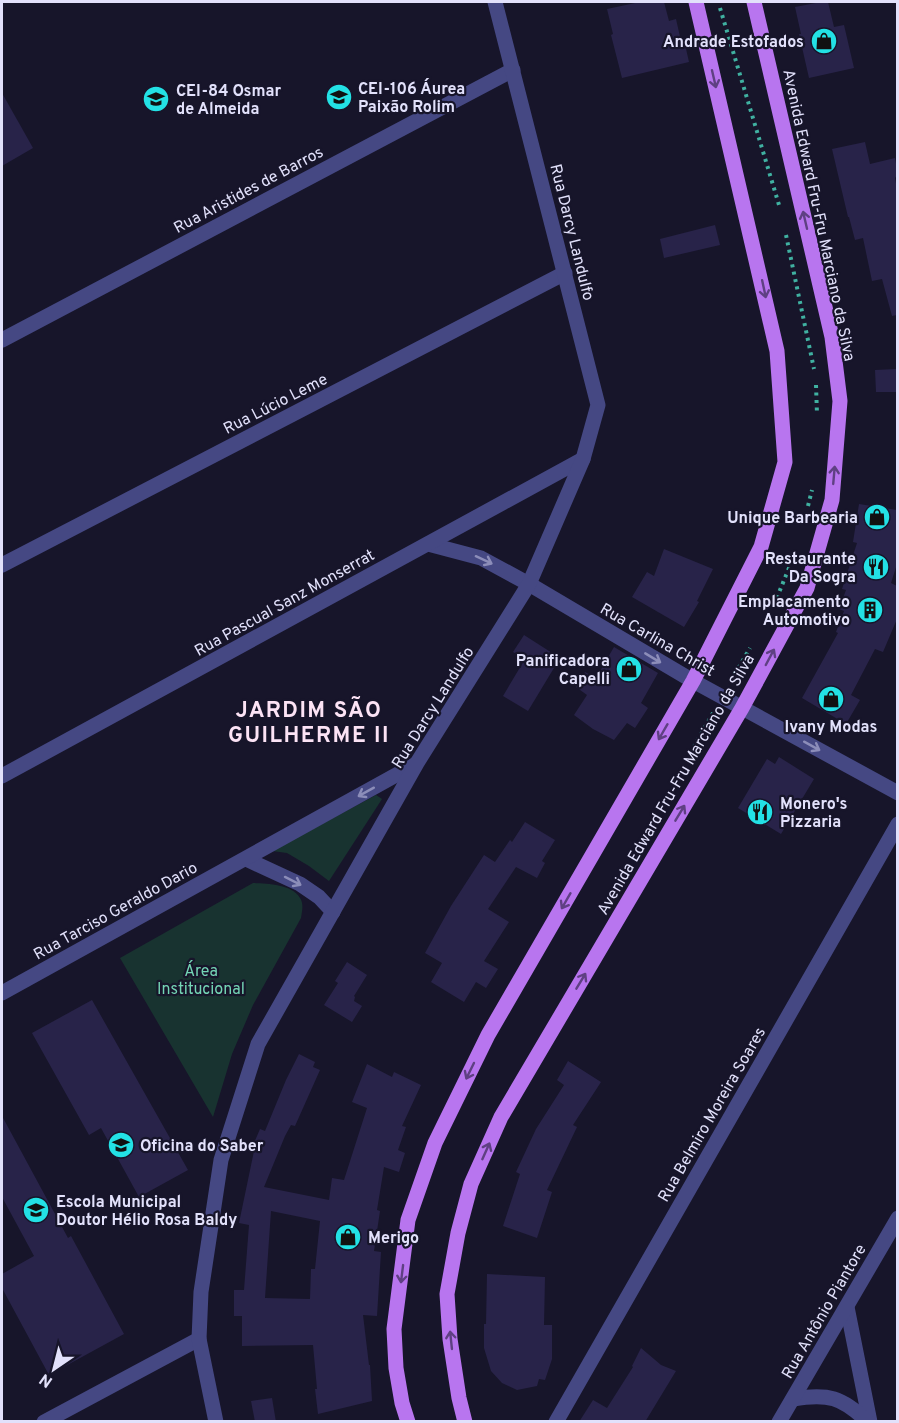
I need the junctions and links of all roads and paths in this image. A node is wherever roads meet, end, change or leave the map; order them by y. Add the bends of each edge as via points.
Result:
1 (495, 2) edge
2 (696, 2) edge
3 (754, 2) edge
4 (513, 70) junction
5 (565, 273) junction
6 (2, 340) edge
7 (583, 459) junction
8 (429, 544) junction
9 (2, 565) edge
10 (529, 584) junction
11 (693, 681) junction
12 (742, 708) junction
13 (417, 763) junction
14 (2, 776) edge
15 (897, 793) edge
16 (897, 824) edge
17 (246, 859) junction
18 (333, 912) junction
19 (2, 993) edge
20 (897, 1218) edge
21 (847, 1307) junction
22 (199, 1339) junction
23 (459, 1398) junction
24 (792, 1399) junction
25 (44, 1422) edge
26 (216, 1422) edge
27 (408, 1422) edge
28 (465, 1422) edge
29 (472, 1422) edge
30 (556, 1422) edge
31 (779, 1422) edge
32 (869, 1422) edge

1 - 4 street, Rua Darcy Landulfo
2 -> 11 main road via 777,351 785,462 761,547
12 -> 3 main road, Avenida Edward Fru-Fru Marciano da Silva via 807,588 832,501 840,401 832,337
4 - 5 street, Rua Darcy Landulfo
4 - 6 street, Rua Aristides de Barros
5 - 7 street, Rua Darcy Landulfo via 598,405
5 - 9 street, Rua Lúcio Leme
7 - 8 street, Rua Pascual Sanz Monserrat
7 - 10 street, Rua Darcy Landulfo
8 -> 10 street, Rua Carlina Christ via 481,558
8 - 14 street, Rua Pascual Sanz Monserrat
10 -> 11 street, Rua Carlina Christ
10 - 13 street, Rua Darcy Landulfo
11 - 12 street, Rua Carlina Christ
11 -> 27 main road via 488,1035 435,1143 408,1220 394,1329 396,1368
12 -> 15 street, Rua Carlina Christ
23 -> 12 main road, Avenida Edward Fru-Fru Marciano da Silva via 447,1294 471,1184 501,1117
13 -> 17 street, Rua Tarciso Geraldo Dario
13 - 18 street, Rua Darcy Landulfo
16 - 30 street, Rua Belmiro Moreira Soares
17 -> 18 street via 300,884 320,897
17 - 19 street, Rua Tarciso Geraldo Dario
18 - 22 street, Rua Darcy Landulfo via 258,1044 221,1160 201,1292
20 - 21 street, Rua Antônio Piantore
21 - 24 street, Rua Antônio Piantore
21 - 32 street
22 - 25 street
22 - 26 street, Rua Darcy Landulfo
23 - 28 main road, Avenida Edward Fru-Fru Marciano da Silva
23 - 29 main road
24 - 31 street, Rua Antônio Piantore
24 - 32 street via 830,1397 852,1406

